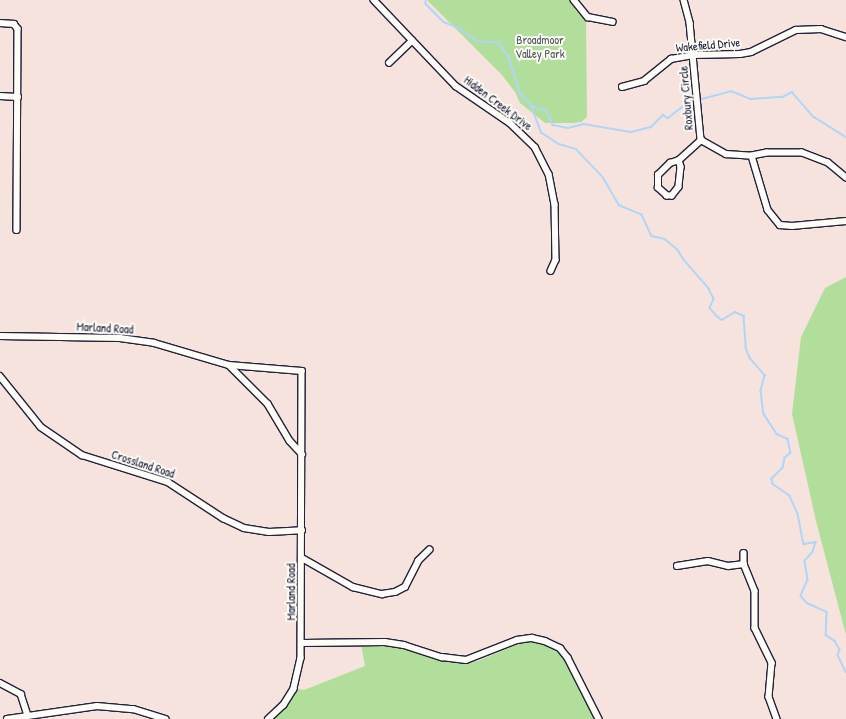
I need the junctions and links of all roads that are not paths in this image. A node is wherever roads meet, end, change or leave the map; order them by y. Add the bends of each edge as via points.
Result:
1 (374, 0) edge
2 (574, 0) edge
3 (684, 0) edge
4 (613, 22) dead end
5 (0, 23) edge
6 (846, 37) edge
7 (412, 41) junction
8 (693, 55) junction
9 (389, 63) dead end
10 (622, 87) dead end
11 (0, 96) edge
12 (18, 96) junction
13 (701, 140) junction
14 (752, 156) junction
15 (679, 160) junction
16 (846, 178) edge
17 (846, 221) edge
18 (17, 230) dead end
19 (551, 272) dead end
20 (0, 336) edge
21 (229, 365) junction
22 (0, 376) edge
23 (302, 454) junction
24 (302, 530) junction
25 (429, 550) dead end
26 (744, 552) dead end
27 (302, 558) junction
28 (744, 564) junction
29 (677, 566) dead end
30 (302, 643) junction
31 (0, 683) edge
32 (28, 715) junction
33 (7, 719) edge
34 (165, 719) edge
35 (269, 719) edge
36 (599, 719) edge
37 (777, 719) edge

1 - 7 street, Hidden Creek Drive
2 - 4 street via 588,17
3 - 8 street, Roxbury Circle via 690,23
5 - 12 street via 14,24 18,29
6 - 8 street, Wakefield Drive via 808,28 796,30 746,53
7 - 9 street
7 - 19 street, Hidden Creek Drive via 456,86 524,135 544,161 555,204 556,260
8 - 10 street, Wakefield Drive via 671,59 644,80
8 - 13 street, Roxbury Circle
11 - 12 street
12 - 18 street
13 - 14 street, Roxbury Circle via 726,154
13 - 15 street
14 - 16 street, Roxbury Circle via 802,153 828,163
14 - 17 street via 768,210 780,225
15 - 15 street via 670,162 658,175 658,188 668,196 672,196 679,187
20 - 21 street, Marland Road via 141,341 191,352
21 - 23 street, Marland Road via 268,404 290,441
21 - 23 street, Marland Road via 302,371
22 - 24 street, Crossland Road via 48,433 82,455 168,482 237,525 260,532
23 - 24 street, Marland Road
24 - 27 street, Marland Road
25 - 27 street via 418,561 405,586 395,592 382,594 353,587
26 - 28 street
27 - 30 street, Marland Road
28 - 29 street via 728,566 708,561
28 - 37 street via 754,586 756,634 772,663 770,697
30 - 35 street, Marland Road via 301,664 294,689 284,705
30 - 36 street via 385,642 442,657 466,660 517,640 532,638 545,641 560,648 568,658
31 - 32 street via 21,694
32 - 33 street
32 - 34 street via 110,706 133,709

